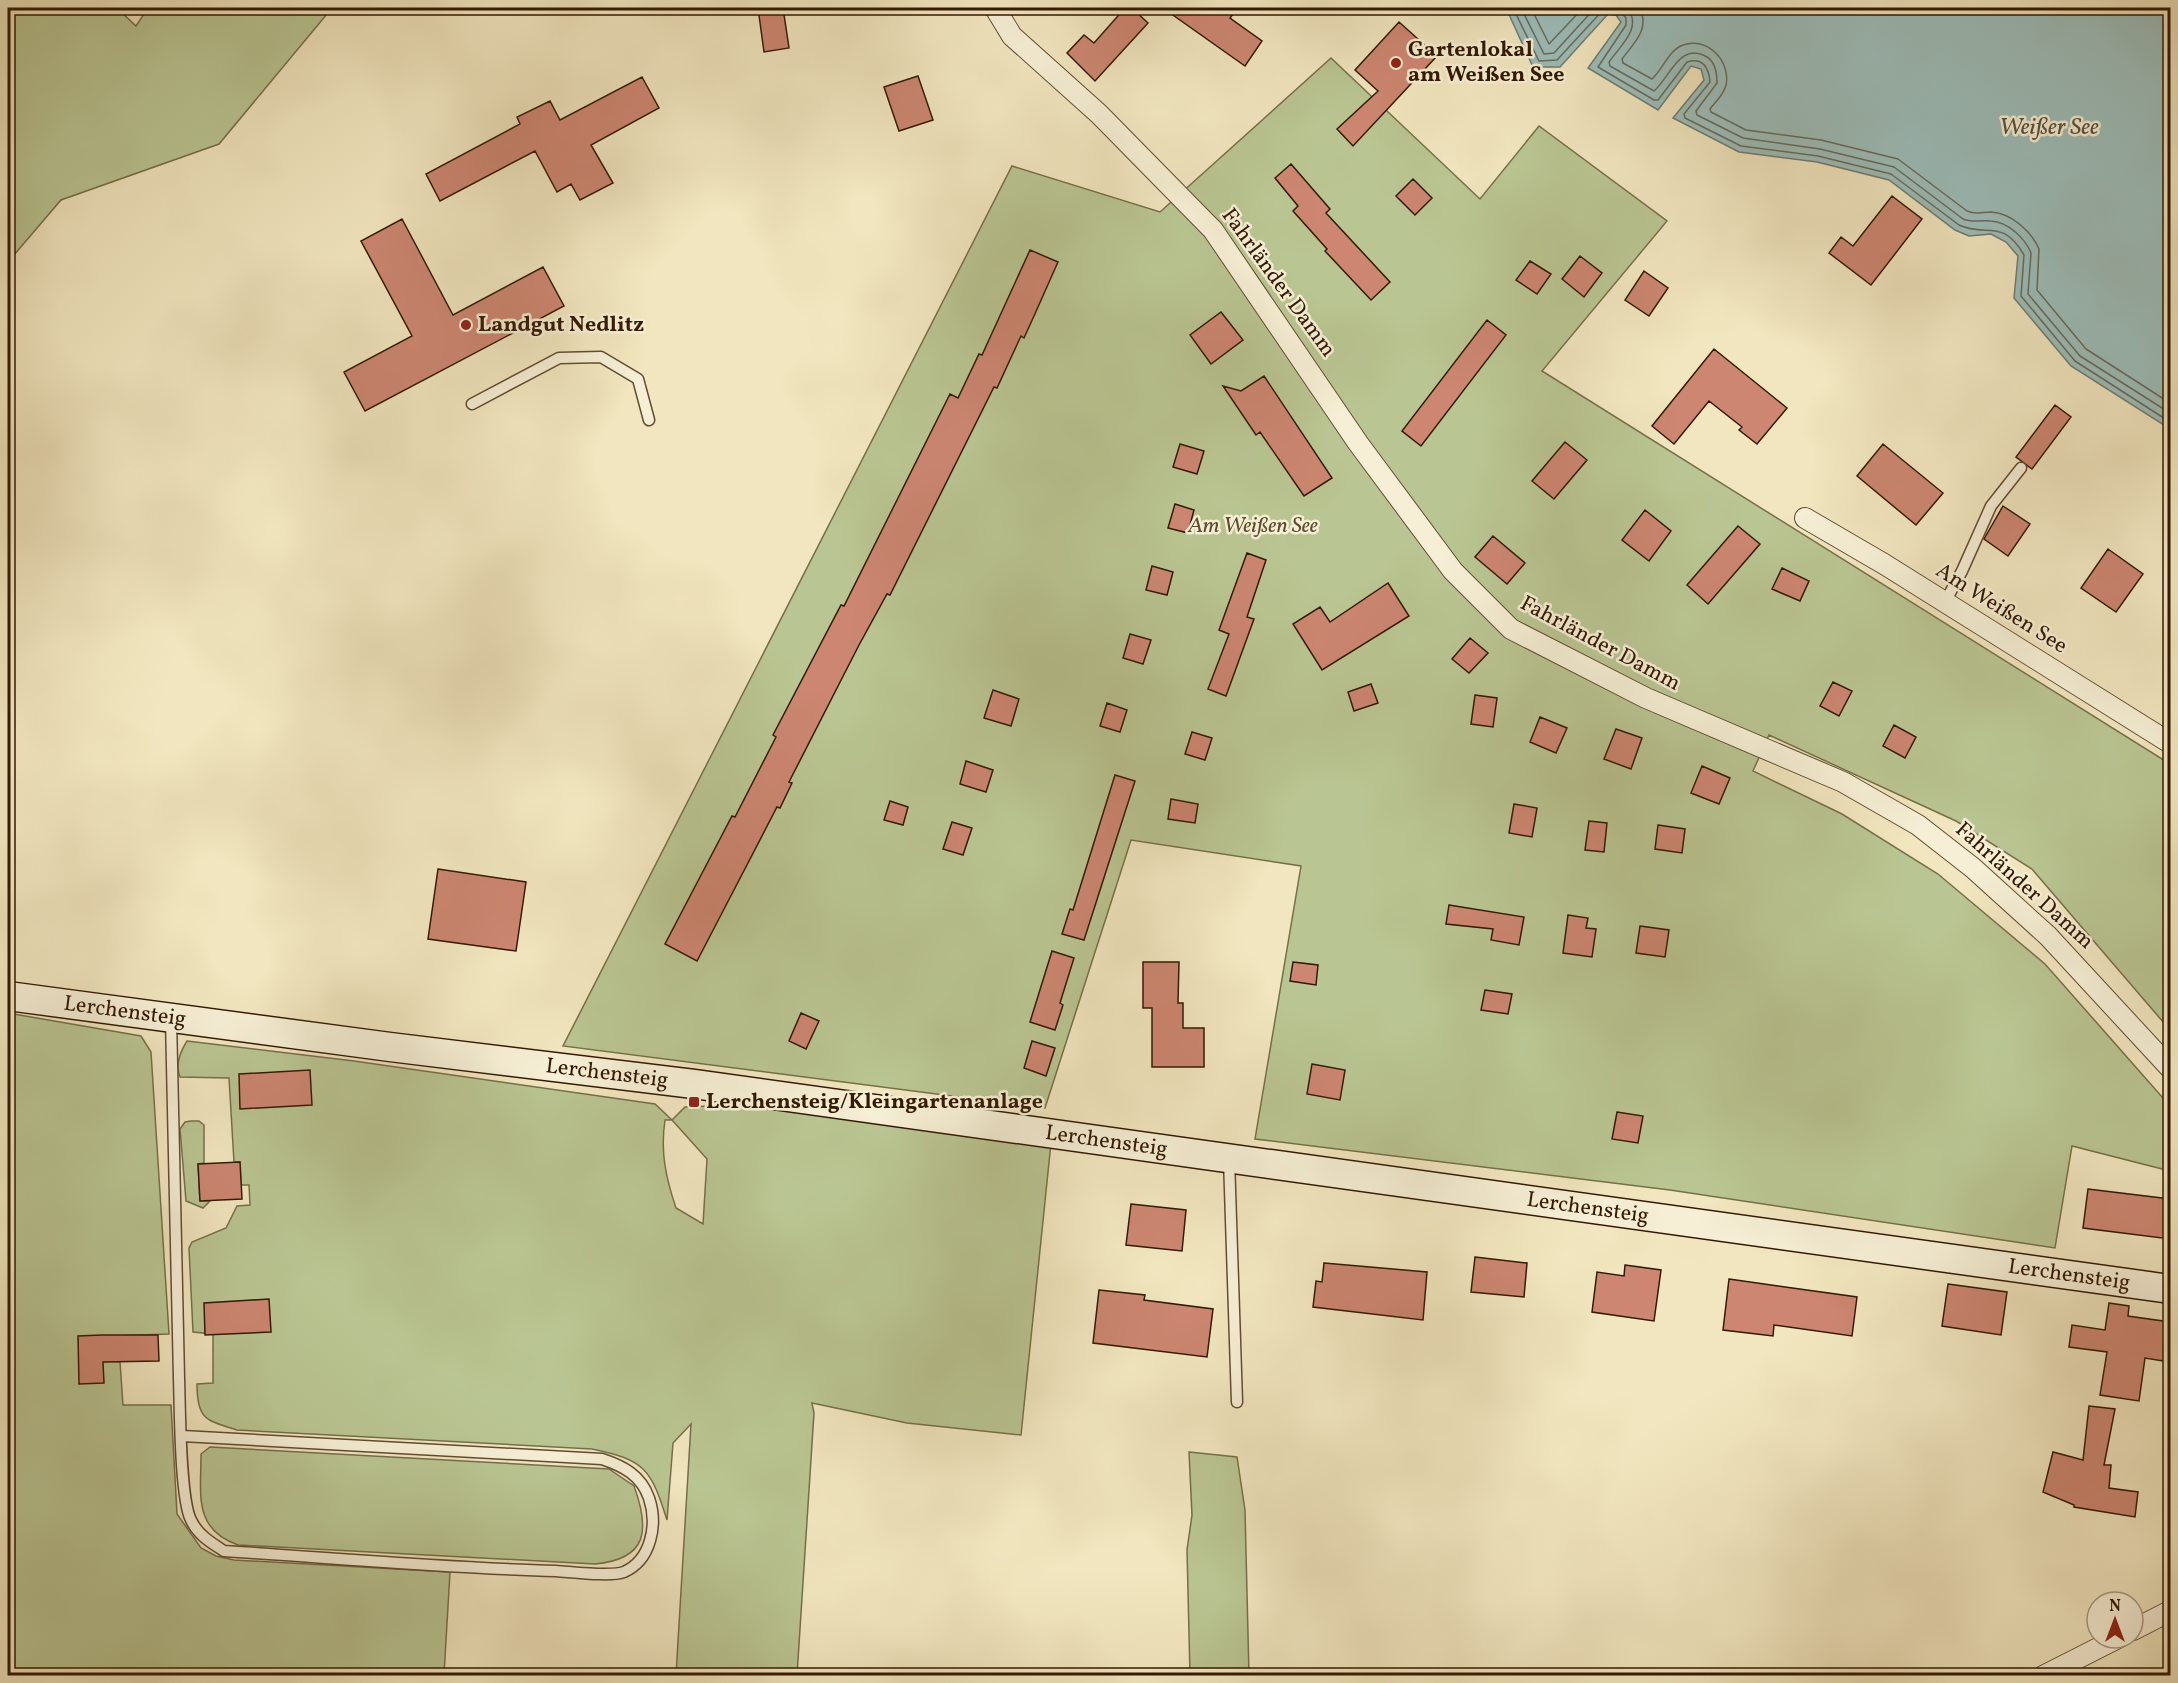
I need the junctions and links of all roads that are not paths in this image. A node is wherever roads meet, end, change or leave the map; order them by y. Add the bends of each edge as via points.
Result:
1 (995, 8) edge
2 (472, 404) dead end
3 (649, 420) dead end
4 (2021, 468) dead end
5 (1805, 518) dead end
6 (1945, 602) junction
7 (2170, 743) edge
8 (8, 996) edge
9 (171, 1018) junction
10 (2170, 1068) edge
11 (1229, 1158) junction
12 (2170, 1289) edge
13 (1237, 1402) dead end
14 (182, 1436) junction
15 (2170, 1611) edge
16 (2145, 1624) edge
17 (2094, 1650) edge
18 (2043, 1676) edge

1 - 10 street, Fahrländer Damm via 1012,36 1100,114 1213,230 1358,443 1453,571 1511,629 1646,698 1843,782 1918,825 1973,868 2048,936
2 - 3 lane via 559,358 601,357 638,379
4 - 6 lane via 1992,506
5 - 6 street, Am Weißen See
6 - 7 street, Am Weißen See
8 - 9 street, Lerchensteig
9 - 11 street, Lerchensteig via 694,1084
9 - 14 lane
11 - 12 street, Lerchensteig
11 - 13 lane
14 - 14 lane via 189,1518 201,1537 224,1551 621,1573 641,1562 649,1545 653,1518 648,1496 624,1466 602,1459
15 - 16 street
17 - 18 street

